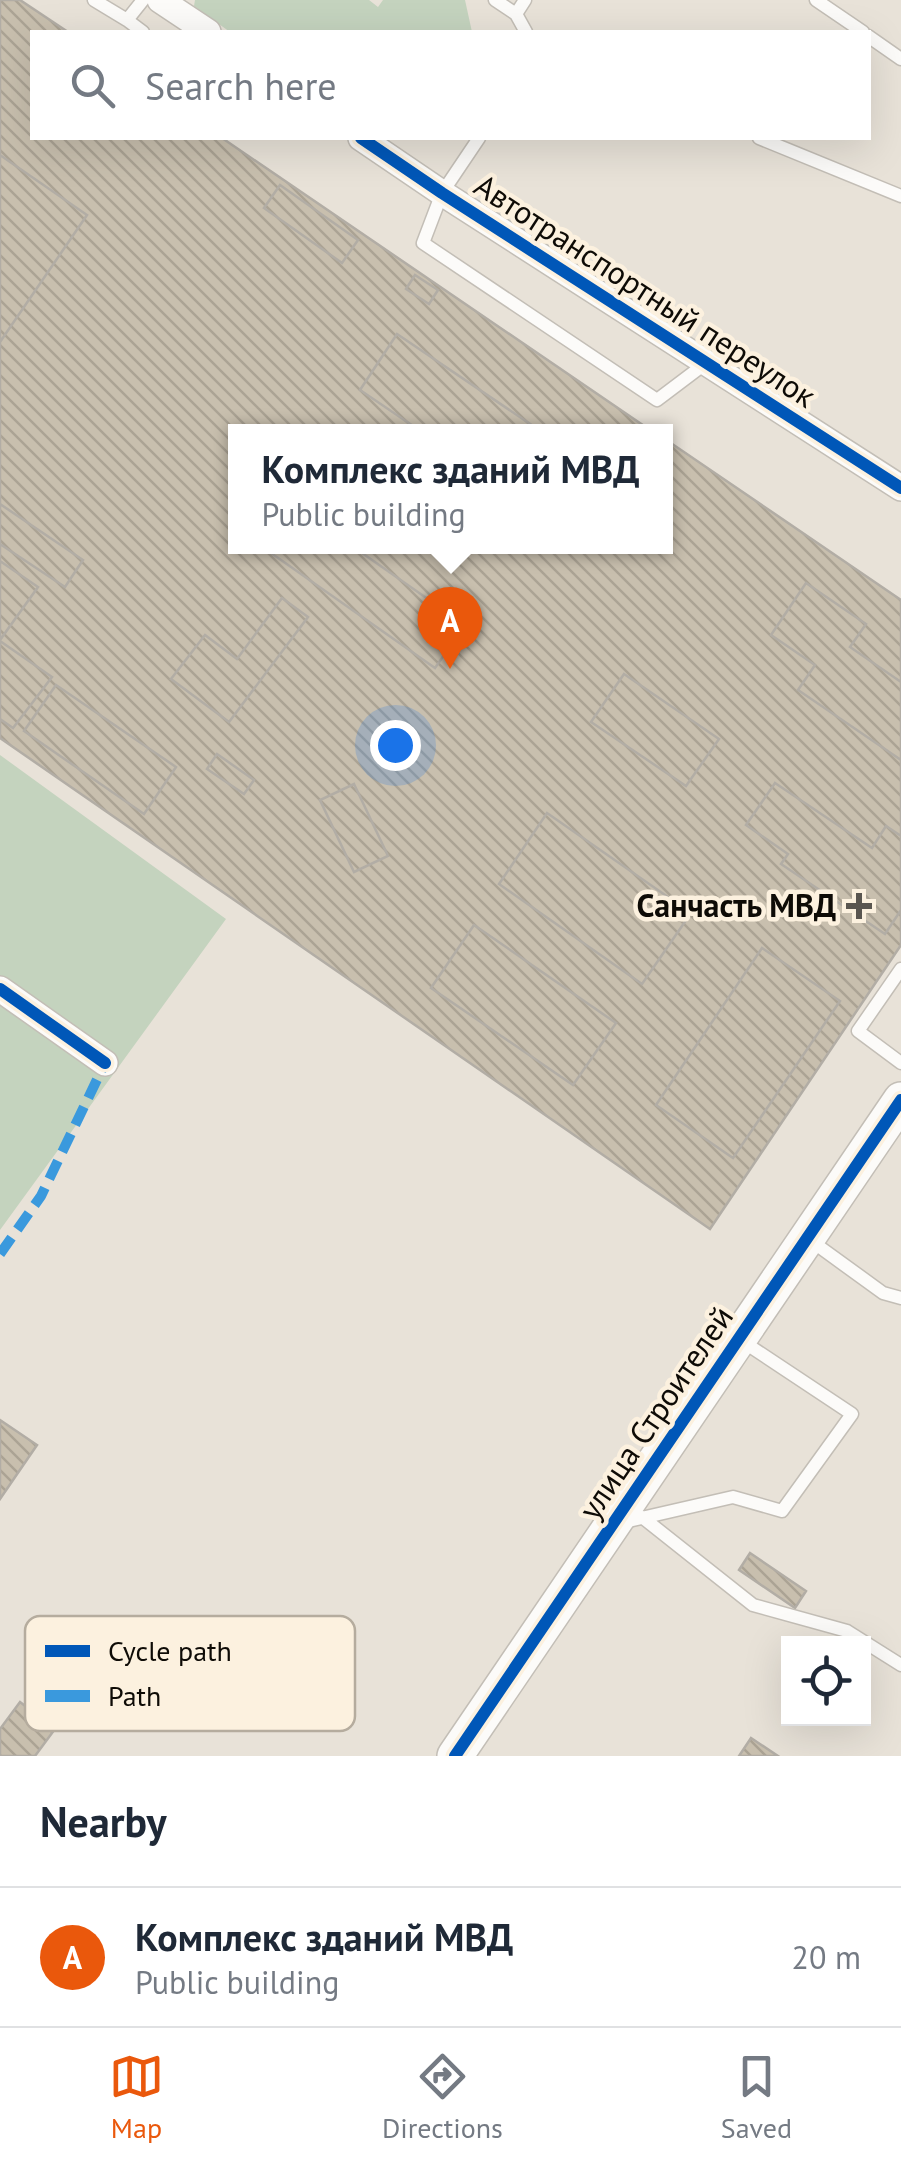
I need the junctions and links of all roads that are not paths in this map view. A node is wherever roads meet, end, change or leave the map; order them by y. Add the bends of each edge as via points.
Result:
1 (94, 0) edge
2 (144, 0) edge
3 (160, 0) edge
4 (495, 0) edge
5 (526, 0) edge
6 (816, 0) edge
7 (516, 14) junction
8 (126, 20) junction
9 (140, 30) edge
10 (205, 30) edge
11 (525, 30) edge
12 (860, 30) edge
13 (871, 37) edge
14 (901, 58) edge
15 (364, 140) edge
16 (478, 140) edge
17 (765, 140) edge
18 (442, 193) junction
19 (901, 196) edge
20 (706, 363) junction
21 (901, 488) edge
22 (901, 969) edge
23 (0, 989) edge
24 (105, 1063) dead end
25 (901, 1063) edge
26 (901, 1100) edge
27 (808, 1239) junction
28 (901, 1298) edge
29 (740, 1340) junction
30 (628, 1521) junction
31 (901, 1665) edge
32 (455, 1756) edge

1 - 8 lane
2 - 8 lane
3 - 10 street
4 - 7 lane
5 - 7 lane
6 - 12 lane
7 - 11 lane
8 - 9 lane
13 - 14 lane
15 - 18 street, Автотранспортный переулок
16 - 18 lane
17 - 19 lane
18 - 20 street, Автотранспортный переулок
18 - 20 lane via 422,244 657,400
20 - 21 street, Автотранспортный переулок
22 - 25 lane via 858,1031
23 - 24 street
26 - 27 street, улица Строителей
27 - 28 lane via 883,1293
27 - 29 street, улица Строителей
29 - 30 street, улица Строителей
29 - 30 lane via 852,1414 782,1511 733,1497
30 - 31 lane via 753,1605 847,1631
30 - 32 street, улица Строителей

